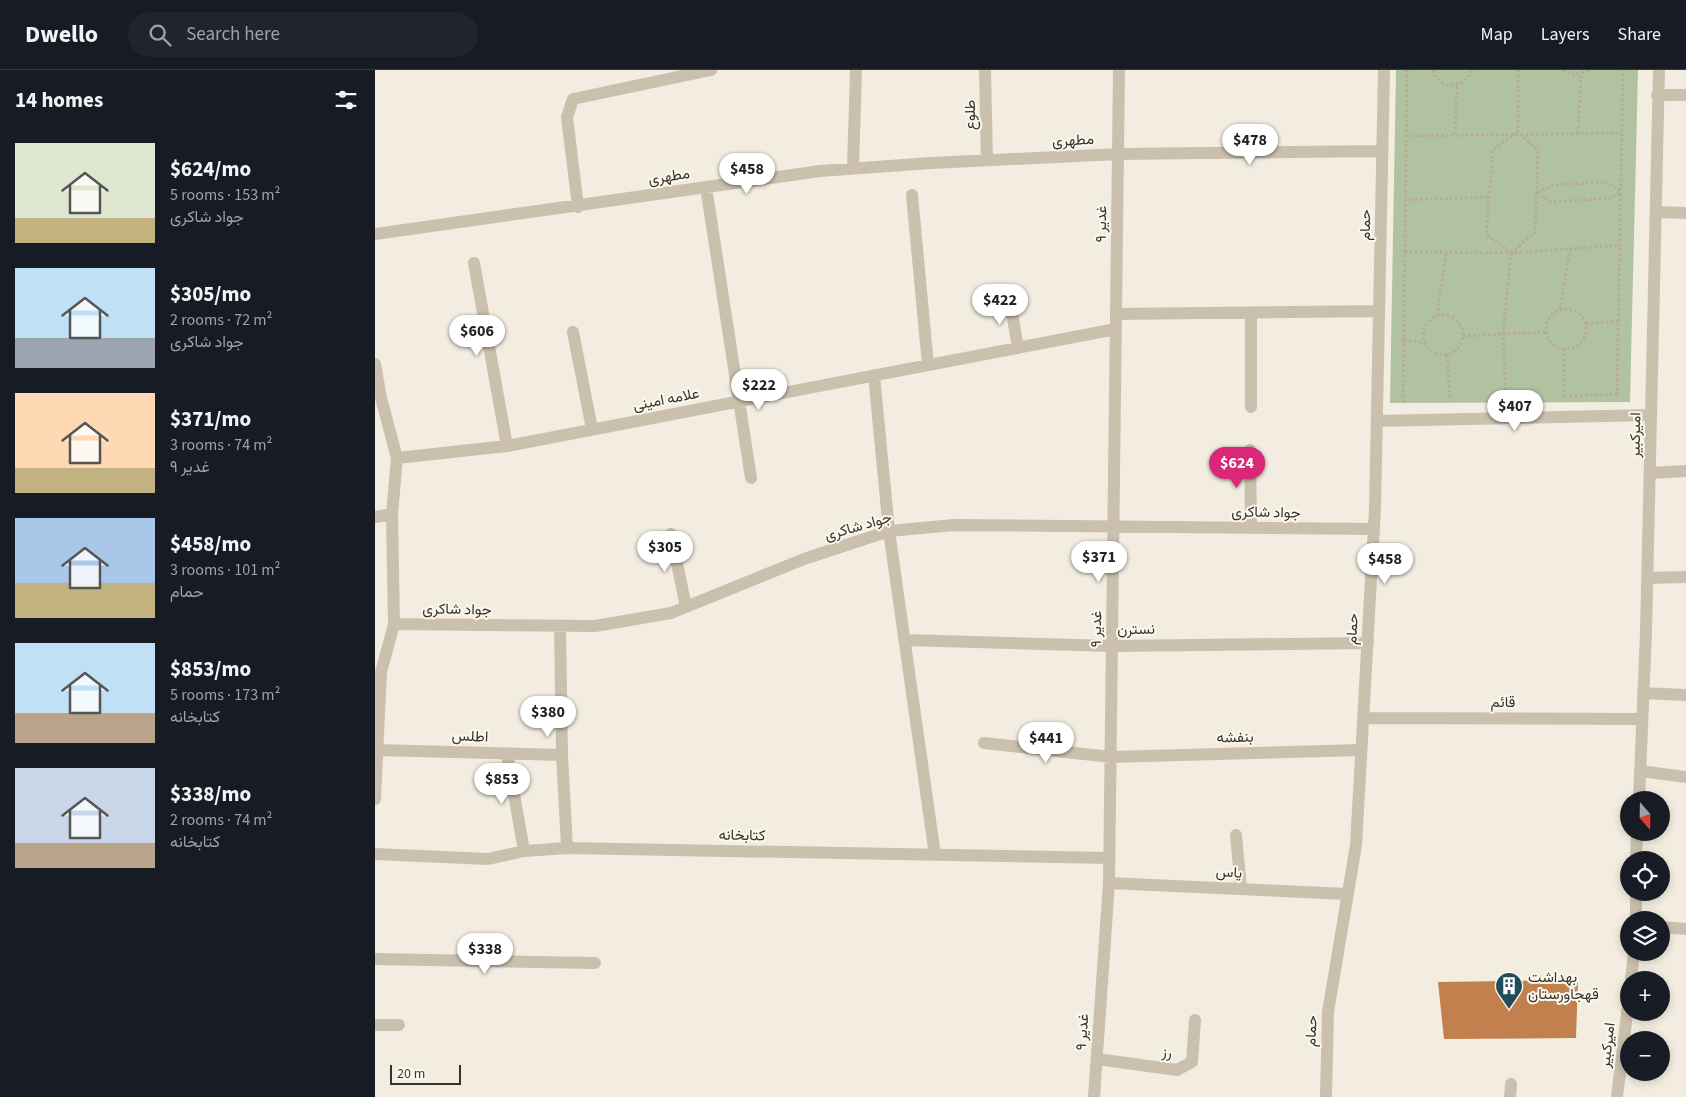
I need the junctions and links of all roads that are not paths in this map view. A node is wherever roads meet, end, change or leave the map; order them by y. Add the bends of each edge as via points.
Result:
1 (711, 70) edge
2 (856, 70) edge
3 (985, 70) edge
4 (1119, 70) edge
5 (1384, 70) edge
6 (1659, 70) edge
7 (1657, 95) junction
8 (1686, 95) edge
9 (1382, 151) junction
10 (1118, 154) junction
11 (987, 160) junction
12 (853, 168) junction
13 (706, 187) junction
14 (911, 195) dead end
15 (578, 207) junction
16 (1657, 212) junction
17 (1686, 213) edge
18 (375, 234) edge
19 (474, 263) dead end
20 (1011, 301) dead end
21 (1379, 312) junction
22 (1251, 313) junction
23 (1116, 314) junction
24 (1116, 329) junction
25 (573, 332) dead end
26 (1018, 348) junction
27 (375, 364) edge
28 (928, 365) junction
29 (874, 376) junction
30 (378, 399) edge
31 (740, 401) junction
32 (1251, 407) dead end
33 (1651, 415) junction
34 (1377, 421) junction
35 (592, 429) junction
36 (507, 446) junction
37 (1250, 450) dead end
38 (397, 458) junction
39 (1686, 471) edge
40 (1650, 473) junction
41 (751, 478) dead end
42 (392, 514) junction
43 (375, 517) edge
44 (1113, 527) junction
45 (1251, 528) junction
46 (1374, 529) junction
47 (889, 531) junction
48 (671, 534) dead end
49 (1686, 577) edge
50 (1647, 578) junction
51 (686, 607) junction
52 (393, 624) junction
53 (559, 626) junction
54 (905, 640) junction
55 (1368, 643) junction
56 (1112, 646) junction
57 (378, 672) edge
58 (1643, 693) junction
59 (1686, 695) edge
60 (1363, 718) junction
61 (1642, 719) junction
62 (984, 743) dead end
63 (377, 750) junction
64 (1361, 750) junction
65 (507, 754) junction
66 (562, 755) junction
67 (1111, 757) junction
68 (1640, 771) junction
69 (1686, 777) edge
70 (1639, 791) edge
71 (375, 799) edge
72 (1236, 835) dead end
73 (567, 848) junction
74 (524, 851) junction
75 (375, 854) edge
76 (935, 855) junction
77 (1109, 858) junction
78 (1109, 883) junction
79 (1241, 889) junction
80 (1348, 894) junction
81 (1670, 928) edge
82 (1686, 929) edge
83 (375, 959) edge
84 (595, 963) dead end
85 (1195, 1020) dead end
86 (1626, 1021) edge
87 (375, 1025) edge
88 (399, 1025) dead end
89 (1097, 1059) junction
90 (1094, 1097) edge
91 (1325, 1097) edge
92 (1617, 1097) edge

1 - 15 street via 573,99 567,117
2 - 12 street
3 - 11 street, طلوع
4 - 10 street, غدیر ۹
5 - 9 street, حمام
6 - 7 street, امیرکبیر
7 - 8 street
7 - 16 street, امیرکبیر
9 - 10 street, مطهری
9 - 21 street, حمام
10 - 11 street, مطهری
10 - 23 street, غدیر ۹
11 - 12 street, مطهری
12 - 13 street, مطهری
13 - 15 street, مطهری
13 - 31 street
14 - 28 street
15 - 18 street, مطهری
16 - 17 street
16 - 33 street, امیرکبیر
19 - 36 street
20 - 26 street
21 - 22 street
21 - 34 street, حمام
22 - 23 street
22 - 32 street
23 - 24 street, غدیر ۹
24 - 26 street, علامه امینی
24 - 44 street, غدیر ۹
25 - 35 street
26 - 28 street, علامه امینی
27 - 30 street
28 - 29 street, علامه امینی
29 - 31 street, علامه امینی
29 - 47 street
30 - 38 street
31 - 35 street, علامه امینی
31 - 41 street
33 - 34 street
33 - 40 street, امیرکبیر
34 - 46 street, حمام
35 - 36 street, علامه امینی
36 - 38 street, علامه امینی
37 - 45 street
38 - 42 street
39 - 40 street
40 - 50 street, امیرکبیر
42 - 43 street
42 - 52 street
44 - 45 street, جواد شاکری
44 - 47 street, جواد شاکری via 954,525
44 - 56 street, غدیر ۹
45 - 46 street, جواد شاکری
46 - 55 street, حمام
47 - 51 street, جواد شاکری via 804,559
47 - 54 street
48 - 51 street
49 - 50 street
50 - 58 street, امیرکبیر
51 - 53 street, جواد شاکری via 671,613 595,626
52 - 53 street, جواد شاکری
52 - 57 street
53 - 66 street
54 - 56 street, نسترن
54 - 76 street
55 - 56 street, نسترن
55 - 60 street, حمام
56 - 67 street, غدیر ۹
57 - 63 street
58 - 59 street
58 - 61 street, امیرکبیر
60 - 61 street, قائم
60 - 64 street, حمام
61 - 68 street, امیرکبیر
62 - 67 street, بنفشه
63 - 65 street, اطلس
63 - 71 street
64 - 67 street, بنفشه
64 - 80 street, حمام via 1356,845
65 - 66 street, اطلس
65 - 74 street
66 - 73 street
67 - 77 street, غدیر ۹
68 - 69 street
68 - 70 street, امیرکبیر
72 - 79 street
73 - 74 street, کتابخانه
73 - 76 street, کتابخانه
74 - 75 street, کتابخانه via 489,859
76 - 77 street, کتابخانه
77 - 78 street, غدیر ۹
78 - 79 street, یاس
78 - 89 street, غدیر ۹
79 - 80 street, یاس
80 - 91 street, حمام via 1328,1012
81 - 82 street
83 - 84 street
85 - 89 street, رز via 1192,1062 1177,1070
86 - 92 street, امیرکبیر
87 - 88 street
89 - 90 street, غدیر ۹

